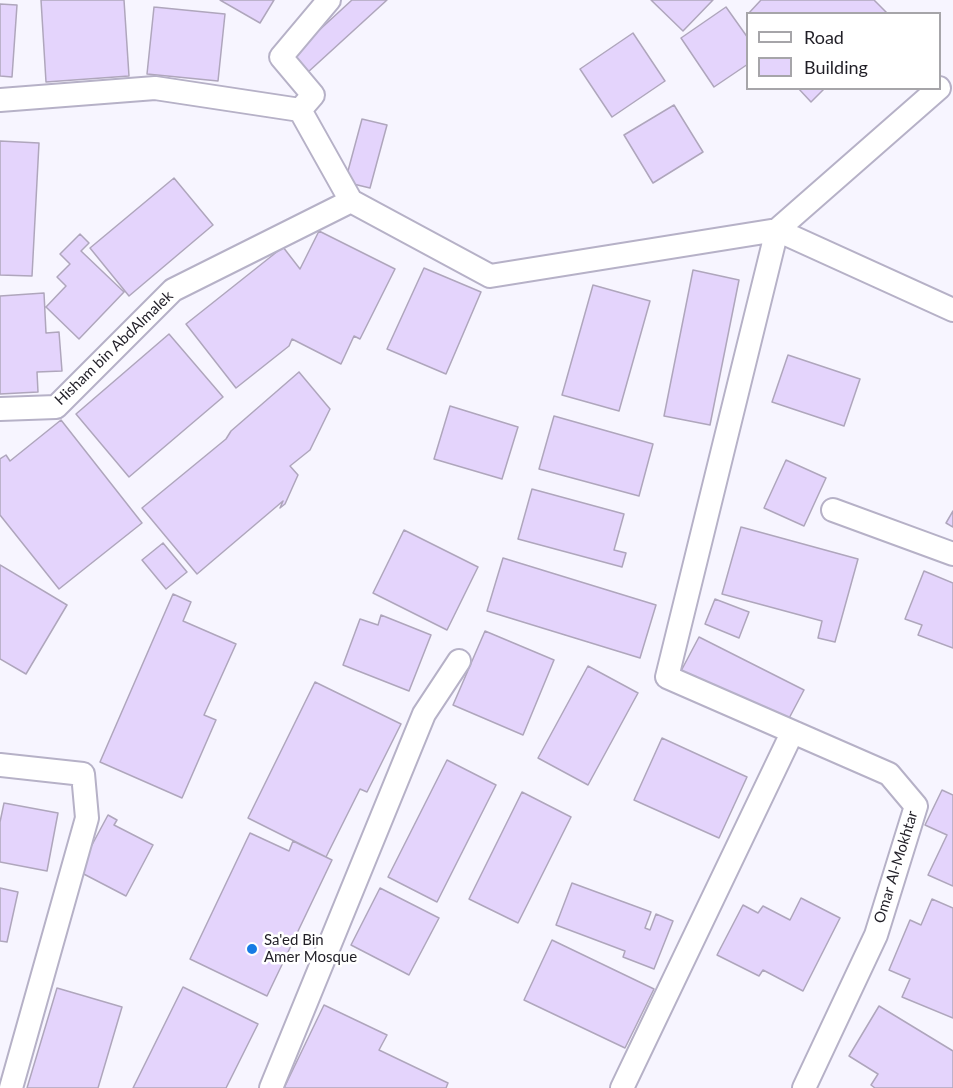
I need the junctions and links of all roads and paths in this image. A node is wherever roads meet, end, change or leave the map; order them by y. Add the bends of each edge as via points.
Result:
1 (329, 0) edge
2 (953, 76) edge
3 (941, 86) edge
4 (937, 90) edge
5 (0, 100) edge
6 (300, 110) junction
7 (351, 201) junction
8 (777, 230) junction
9 (953, 310) edge
10 (0, 409) edge
11 (833, 510) dead end
12 (953, 554) edge
13 (459, 661) dead end
14 (792, 733) junction
15 (0, 765) edge
16 (11, 1088) edge
17 (271, 1088) edge
18 (622, 1088) edge
19 (804, 1088) edge

1 - 6 street via 281,57 313,95
2 - 3 street
4 - 8 street
5 - 6 street via 155,88
6 - 7 street
7 - 8 street via 490,276
7 - 10 street, Hisham bin AbdAlmalek via 172,290 56,407
8 - 9 street
8 - 14 street, Omar Al-Mokhtar via 667,677
11 - 12 street
13 - 17 street via 424,714
14 - 18 street
14 - 19 street, Omar Al-Mokhtar via 889,774 916,806 876,935
15 - 16 street via 83,774 87,818

